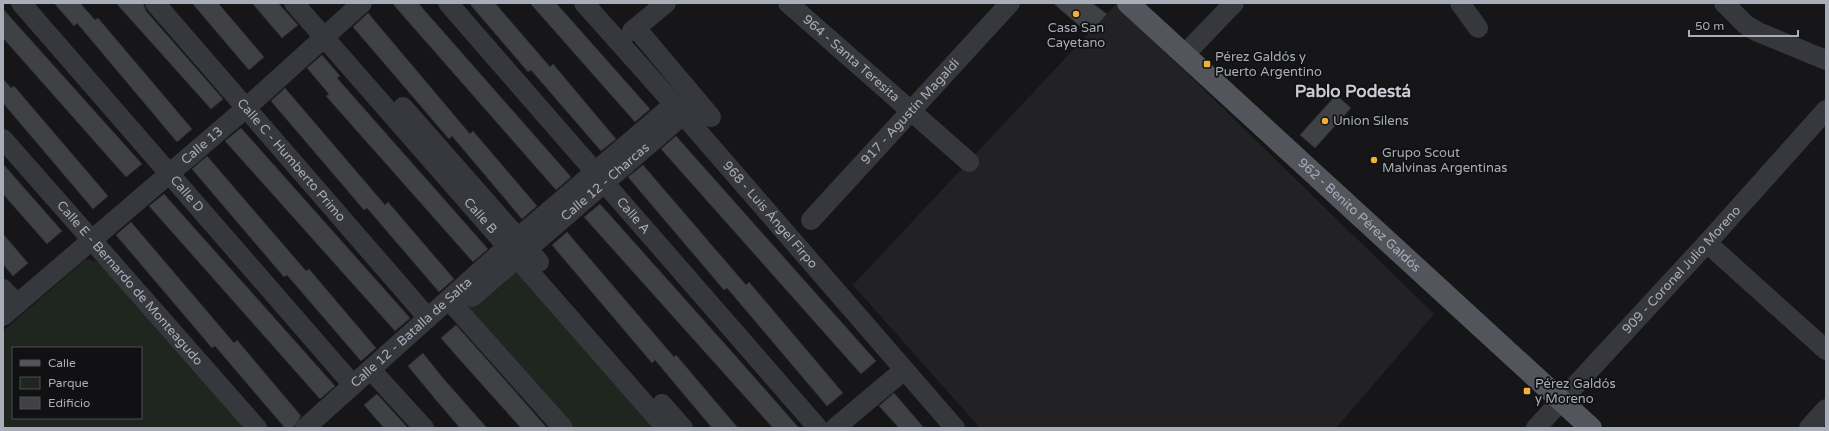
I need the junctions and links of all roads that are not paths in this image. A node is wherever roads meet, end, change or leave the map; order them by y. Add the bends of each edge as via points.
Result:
1 (21, 3) edge
2 (155, 3) edge
3 (294, 3) edge
4 (312, 3) edge
5 (362, 3) edge
6 (448, 3) edge
7 (584, 3) edge
8 (666, 3) edge
9 (788, 3) edge
10 (1010, 3) edge
11 (1128, 3) edge
12 (1234, 3) edge
13 (1460, 3) edge
14 (1724, 3) edge
15 (1478, 28) dead end
16 (329, 33) junction
17 (1184, 55) junction
18 (1826, 60) edge
19 (246, 108) junction
20 (678, 109) junction
21 (1826, 110) edge
22 (911, 111) junction
23 (711, 117) dead end
24 (3, 139) edge
25 (969, 162) dead end
26 (171, 173) junction
27 (599, 176) junction
28 (811, 220) dead end
29 (91, 240) junction
30 (1707, 243) junction
31 (518, 248) junction
32 (3, 289) edge
33 (453, 305) junction
34 (10, 310) edge
35 (428, 318) junction
36 (1826, 350) edge
37 (904, 370) junction
38 (376, 374) junction
39 (353, 385) junction
40 (1561, 400) junction
41 (1826, 409) edge
42 (257, 428) edge
43 (305, 428) edge
44 (324, 428) edge
45 (424, 428) edge
46 (563, 428) edge
47 (666, 428) edge
48 (683, 428) edge
49 (818, 428) edge
50 (835, 428) edge
51 (955, 428) edge
52 (1536, 428) edge
53 (1591, 428) edge
54 (1809, 428) edge

1 - 26 street, Calle D
2 - 19 street, Calle C - Humberto Primo
3 - 16 street, Calle B
4 - 16 street, Calle B
5 - 16 street, Calle 13
6 - 27 street, Calle A
7 - 20 street, 968 - Luis Ángel Firpo
8 - 23 street via 634,30
9 - 22 street, 964 - Santa Teresita
10 - 22 street, 917 - Agustín Magaldi
11 - 17 main road, 962 - Benito Pérez Galdós
12 - 17 street
13 - 15 street
14 - 18 street via 1746,25 1758,32
16 - 19 street, Calle 13
16 - 31 street, Calle B
17 - 40 main road, 962 - Benito Pérez Galdós
19 - 26 street, Calle 13
19 - 35 street, Calle C - Humberto Primo
20 - 27 street, Calle 12 - Charcas
20 - 37 street, 968 - Luis Ángel Firpo
21 - 30 street, 909 - Coronel Julio Moreno
22 - 25 street, 964 - Santa Teresita
22 - 28 street, 917 - Agustín Magaldi
24 - 29 street, Calle E - Bernardo de Monteagudo
26 - 29 street, Calle 13
26 - 39 street, Calle D
27 - 31 street, Calle 12 - Charcas
27 - 49 street, Calle A
29 - 34 street, Calle 13
29 - 42 street, Calle E - Bernardo de Monteagudo
30 - 36 street
30 - 40 street, 909 - Coronel Julio Moreno
31 - 33 street, Calle 12 - Batalla de Salta
31 - 47 street, Calle B
31 - 48 street, Calle B
32 - 34 street
33 - 35 street, Calle 12 - Batalla de Salta
33 - 38 street, Calle 12 - Batalla de Salta
33 - 46 street
35 - 38 street, Calle 12 - Batalla de Salta
37 - 50 street
37 - 51 street, 968 - Luis Ángel Firpo
38 - 39 street, Calle 12 - Batalla de Salta
38 - 44 street, Calle 12 - Batalla de Salta
38 - 45 street
39 - 43 street, Calle 12 - Batalla de Salta
40 - 52 street, 909 - Coronel Julio Moreno
40 - 53 main road, 962 - Benito Pérez Galdós
41 - 54 street

